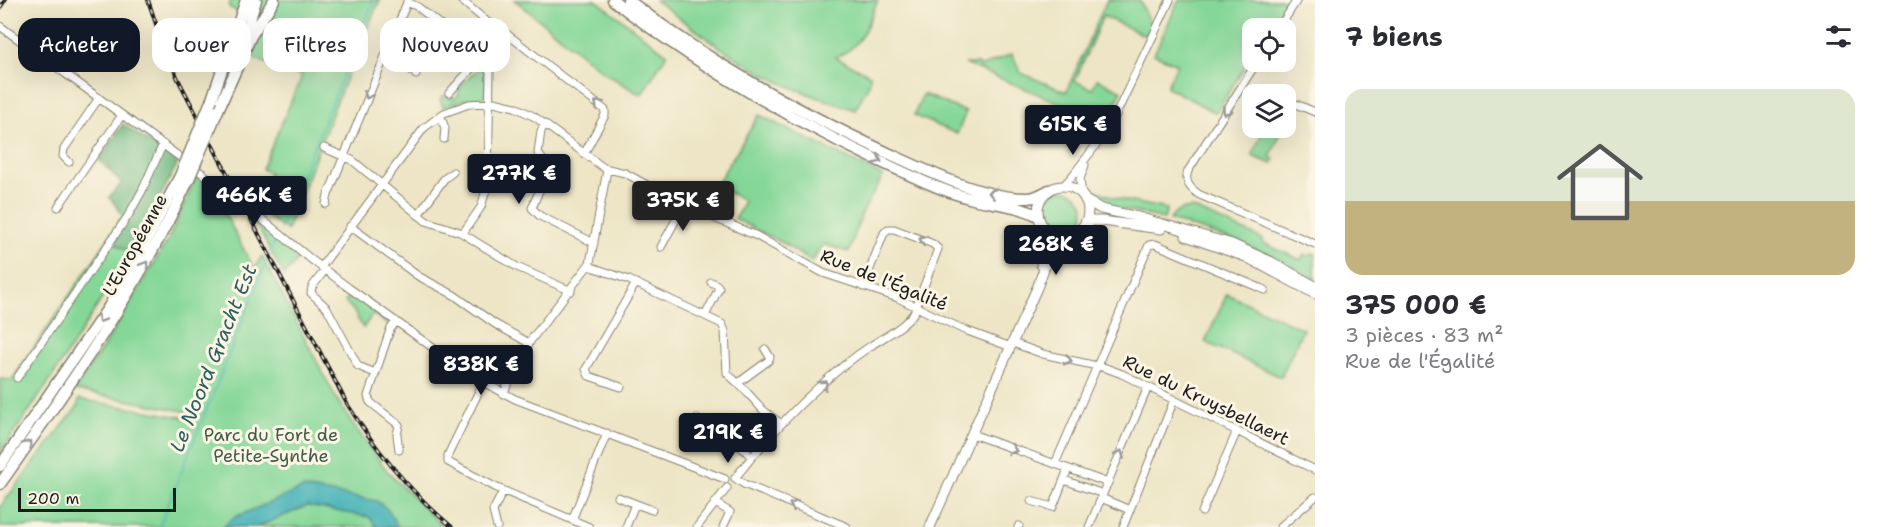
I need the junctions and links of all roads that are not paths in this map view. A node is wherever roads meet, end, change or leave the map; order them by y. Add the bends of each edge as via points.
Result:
1 (244, 0) edge
2 (256, 0) edge
3 (274, 0) edge
4 (460, 0) edge
5 (613, 0) edge
6 (628, 0) edge
7 (1170, 0) edge
8 (1297, 0) edge
9 (407, 1) edge
10 (400, 18) edge
11 (432, 18) edge
12 (483, 18) edge
13 (1285, 18) edge
14 (0, 26) edge
15 (510, 36) edge
16 (380, 67) edge
17 (413, 72) edge
18 (468, 72) edge
19 (490, 72) edge
20 (1251, 72) edge
21 (416, 75) dead end
22 (449, 93) dead end
23 (99, 98) junction
24 (490, 102) junction
25 (1296, 104) edge
26 (218, 110) junction
27 (1315, 112) edge
28 (122, 115) junction
29 (441, 116) junction
30 (545, 124) junction
31 (444, 139) dead end
32 (1099, 143) junction
33 (163, 144) junction
34 (324, 148) dead end
35 (584, 154) junction
36 (343, 156) junction
37 (69, 162) dead end
38 (607, 170) junction
39 (453, 171) dead end
40 (184, 179) junction
41 (381, 184) junction
42 (1063, 186) junction
43 (1049, 190) junction
44 (1084, 197) junction
45 (326, 204) dead end
46 (684, 205) junction
47 (58, 207) dead end
48 (418, 215) junction
49 (1038, 216) junction
50 (1084, 225) junction
51 (350, 226) junction
52 (1045, 229) junction
53 (463, 233) junction
54 (1064, 236) junction
55 (594, 243) junction
56 (1315, 244) edge
57 (661, 248) dead end
58 (589, 266) junction
59 (323, 269) junction
60 (711, 282) dead end
61 (636, 283) junction
62 (1315, 286) edge
63 (863, 287) junction
64 (1265, 290) dead end
65 (571, 291) junction
66 (1315, 294) edge
67 (1032, 301) junction
68 (917, 307) junction
69 (705, 316) junction
70 (396, 321) junction
71 (529, 343) junction
72 (1012, 345) junction
73 (765, 349) dead end
74 (1098, 367) junction
75 (375, 373) junction
76 (17, 378) dead end
77 (483, 383) junction
78 (738, 383) junction
79 (621, 387) dead end
80 (1148, 387) junction
81 (503, 394) junction
82 (1174, 400) junction
83 (52, 402) junction
84 (697, 419) dead end
85 (781, 424) junction
86 (1237, 431) junction
87 (608, 433) junction
88 (972, 434) junction
89 (399, 450) dead end
90 (752, 457) junction
91 (1055, 464) junction
92 (0, 466) edge
93 (1068, 469) junction
94 (1315, 470) edge
95 (725, 479) junction
96 (736, 479) junction
97 (1064, 480) junction
98 (1108, 483) junction
99 (0, 484) edge
100 (727, 488) junction
101 (503, 491) junction
102 (1102, 496) junction
103 (618, 497) dead end
104 (1315, 497) edge
105 (1031, 501) dead end
106 (715, 502) junction
107 (635, 504) junction
108 (652, 510) dead end
109 (1130, 510) junction
110 (1202, 512) dead end
111 (572, 520) junction
112 (830, 524) edge
113 (497, 527) edge
114 (589, 527) edge
115 (626, 527) edge
116 (697, 527) edge
117 (723, 527) edge
118 (847, 527) edge
119 (930, 527) edge
120 (1089, 527) edge
121 (1123, 527) edge
122 (1280, 527) edge

1 - 40 highway, L'Européenne, bridge
2 - 26 highway, L'Européenne
3 - 26 highway via 252,36
4 - 12 street
5 -> 49 highway via 704,66 813,127 943,189
43 -> 6 highway via 1030,198 1006,196 960,184 919,167 743,79
7 - 32 street via 1120,108
8 - 13 street
9 - 10 street
9 - 11 street
14 - 23 street
35 -> 15 street via 605,110
16 -> 36 street
17 - 21 street
18 - 22 street
19 - 24 street
20 -> 56 street via 1190,167 1186,175 1188,184 1200,195
23 - 28 street
23 - 37 street via 63,150
24 - 29 street, Rue de l'Égalité via 462,106
24 - 30 street, Rue de l'Égalité via 519,109
24 - 53 street via 487,188 480,209
25 - 27 street
26 - 40 highway, L'Européenne, bridge
28 - 33 street
28 - 47 street
29 - 31 street
29 - 41 street, Rue de l'Égalité via 418,134
30 - 35 street, Rue de l'Égalité
30 - 55 street via 538,153 545,163 544,176 532,210
32 - 42 street
32 - 44 street via 1082,173
33 - 59 street
33 - 76 street via 133,207
34 - 36 street
35 - 38 street, Rue de l'Égalité
36 - 41 street
36 - 45 street
38 - 46 street, Rue de l'Égalité via 625,173
38 - 55 street
39 - 48 street
40 - 83 highway, L'Européenne via 134,285
41 - 48 street
41 - 51 street, Rue de l'Égalité
42 - 43 main road
42 - 44 main road
43 - 49 main road via 1040,202
44 - 50 main road via 1088,212
44 - 62 main road via 1099,208 1232,244
46 - 57 street
46 - 63 street, Rue de l'Égalité via 752,233 823,273
48 - 53 street
49 - 52 main road
50 - 54 main road
50 - 66 main road via 1098,221 1140,225 1198,239 1251,260
51 - 59 street, Rue de l'Égalité
51 - 71 street via 418,276
52 - 54 main road
52 - 67 main road via 1047,241
53 - 65 street via 517,267
54 - 67 main road via 1049,256
55 - 58 street
58 - 61 street
58 - 65 street
59 - 70 street
59 - 75 street, Rue de l'Égalité via 311,293 327,308 358,366
60 - 69 street via 719,288
61 - 69 street
61 - 79 street via 586,368 589,376
63 - 68 street, Rue de l'Égalité
68 -> 63 street via 938,249 894,229 884,233
64 - 74 street via 1150,244
65 - 71 street
67 - 72 main road
68 - 72 street, Rue de l'Égalité via 962,329
85 -> 68 street via 868,347 912,318
69 - 78 street via 725,329 726,372
70 - 75 street
70 - 77 street
71 - 81 street
72 -> 74 street, Rue du Kruysbellaert
72 - 88 main road
73 - 78 street via 768,361
74 - 80 street, Rue du Kruysbellaert
74 - 91 street
75 - 89 street via 368,398 399,425
77 - 81 street
77 - 101 street via 447,460
78 - 85 street
80 - 82 street, Rue du Kruysbellaert
98 -> 80 street
81 - 87 street
82 - 86 street, Rue du Kruysbellaert
82 - 109 street
83 - 92 highway, L'Européenne
99 -> 83 highway, L'Européenne
84 - 90 street via 730,437
85 - 90 street
86 - 94 street, Rue du Kruysbellaert
86 - 110 street
87 - 95 street
87 - 111 street
88 -> 91 street
88 - 119 main road
90 - 96 street
91 - 93 street
93 - 97 street
93 - 98 street
95 - 96 street
95 - 100 street
96 - 100 street via 735,488
112 -> 96 street
97 - 102 street
97 - 105 street via 1053,507
98 - 102 street
100 - 106 street
101 - 111 street
101 - 113 street via 493,511
102 - 109 street
102 - 120 street
103 - 107 street
104 - 122 street
106 - 116 street
106 - 117 street via 729,510
107 - 108 street
107 - 115 street
109 - 121 street
111 - 114 street
112 - 118 street

